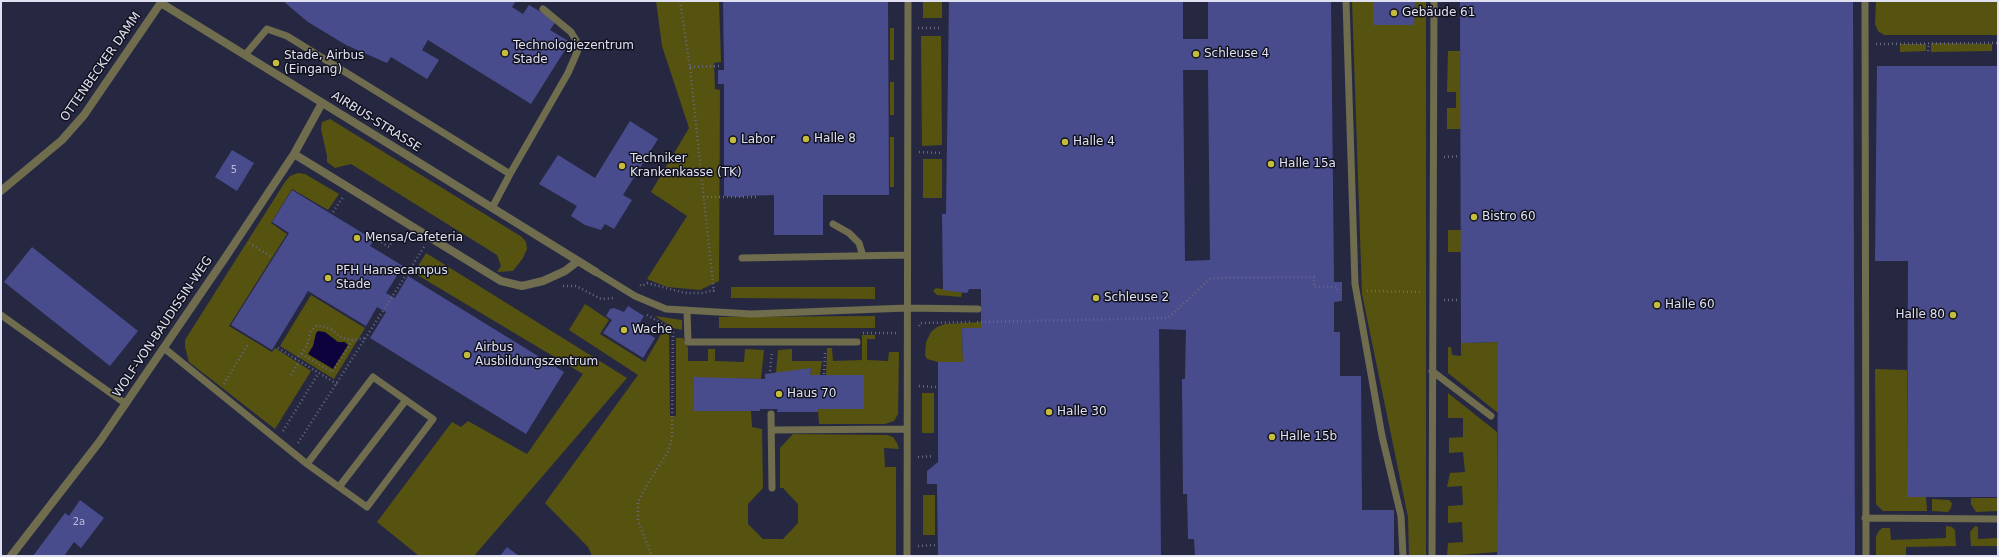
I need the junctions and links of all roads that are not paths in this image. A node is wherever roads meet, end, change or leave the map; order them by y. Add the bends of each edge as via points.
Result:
1 (908, 1) edge
2 (1346, 1) edge
3 (1434, 1) edge
4 (1865, 1) edge
5 (160, 2) edge
6 (542, 9) dead end
7 (245, 55) junction
8 (322, 103) junction
9 (294, 154) junction
10 (510, 174) junction
11 (1, 191) edge
12 (492, 208) junction
13 (833, 224) dead end
14 (907, 255) junction
15 (863, 256) junction
16 (742, 258) dead end
17 (578, 260) junction
18 (596, 272) joint
19 (907, 308) junction
20 (978, 309) dead end
21 (687, 310) junction
22 (1, 315) edge
23 (857, 342) dead end
24 (164, 348) junction
25 (1432, 371) junction
26 (406, 400) junction
27 (126, 404) junction
28 (771, 414) dead end
29 (1491, 416) dead end
30 (907, 429) junction
31 (772, 430) junction
32 (307, 464) junction
33 (339, 487) junction
34 (772, 488) dead end
35 (1865, 518) junction
36 (1998, 519) edge
37 (11, 556) edge
38 (907, 556) edge
39 (1403, 556) edge
40 (1432, 556) edge
41 (1866, 556) edge

1 - 14 lane
2 - 39 lane via 1355,284 1382,436 1401,516
3 - 25 lane
4 - 35 lane
5 - 7 street, AIRBUS-STRASSE
5 - 11 street, OTTENBECKER DAMM via 84,115 62,140
6 - 10 lane via 571,32 578,50 568,73
7 - 8 street, AIRBUS-STRASSE
7 - 10 lane via 267,29 288,36
8 - 9 street, WOLF-VON-BAUDISSIN-WEG
8 - 12 street, AIRBUS-STRASSE
9 - 17 street via 501,281 522,286 543,281 565,271
9 - 24 street, WOLF-VON-BAUDISSIN-WEG
10 - 12 lane
12 - 17 street, AIRBUS-STRASSE
13 - 15 lane via 849,233 859,243
14 - 15 lane
14 - 19 lane
15 - 16 lane
17 - 18 street, AIRBUS-STRASSE
18 - 21 lane via 646,301 666,308
19 - 20 lane
19 - 21 lane via 751,314
19 - 30 lane
21 - 23 lane via 688,342
22 - 27 lane
24 - 27 street, WOLF-VON-BAUDISSIN-WEG
24 - 32 lane
25 - 29 lane
25 - 40 lane
26 - 32 lane via 373,376
26 - 33 lane
26 - 33 lane via 433,419 367,507
27 - 37 street, WOLF-VON-BAUDISSIN-WEG
28 - 31 lane
30 - 31 lane
30 - 38 lane
31 - 34 lane
32 - 33 lane
35 - 36 lane
35 - 41 lane

